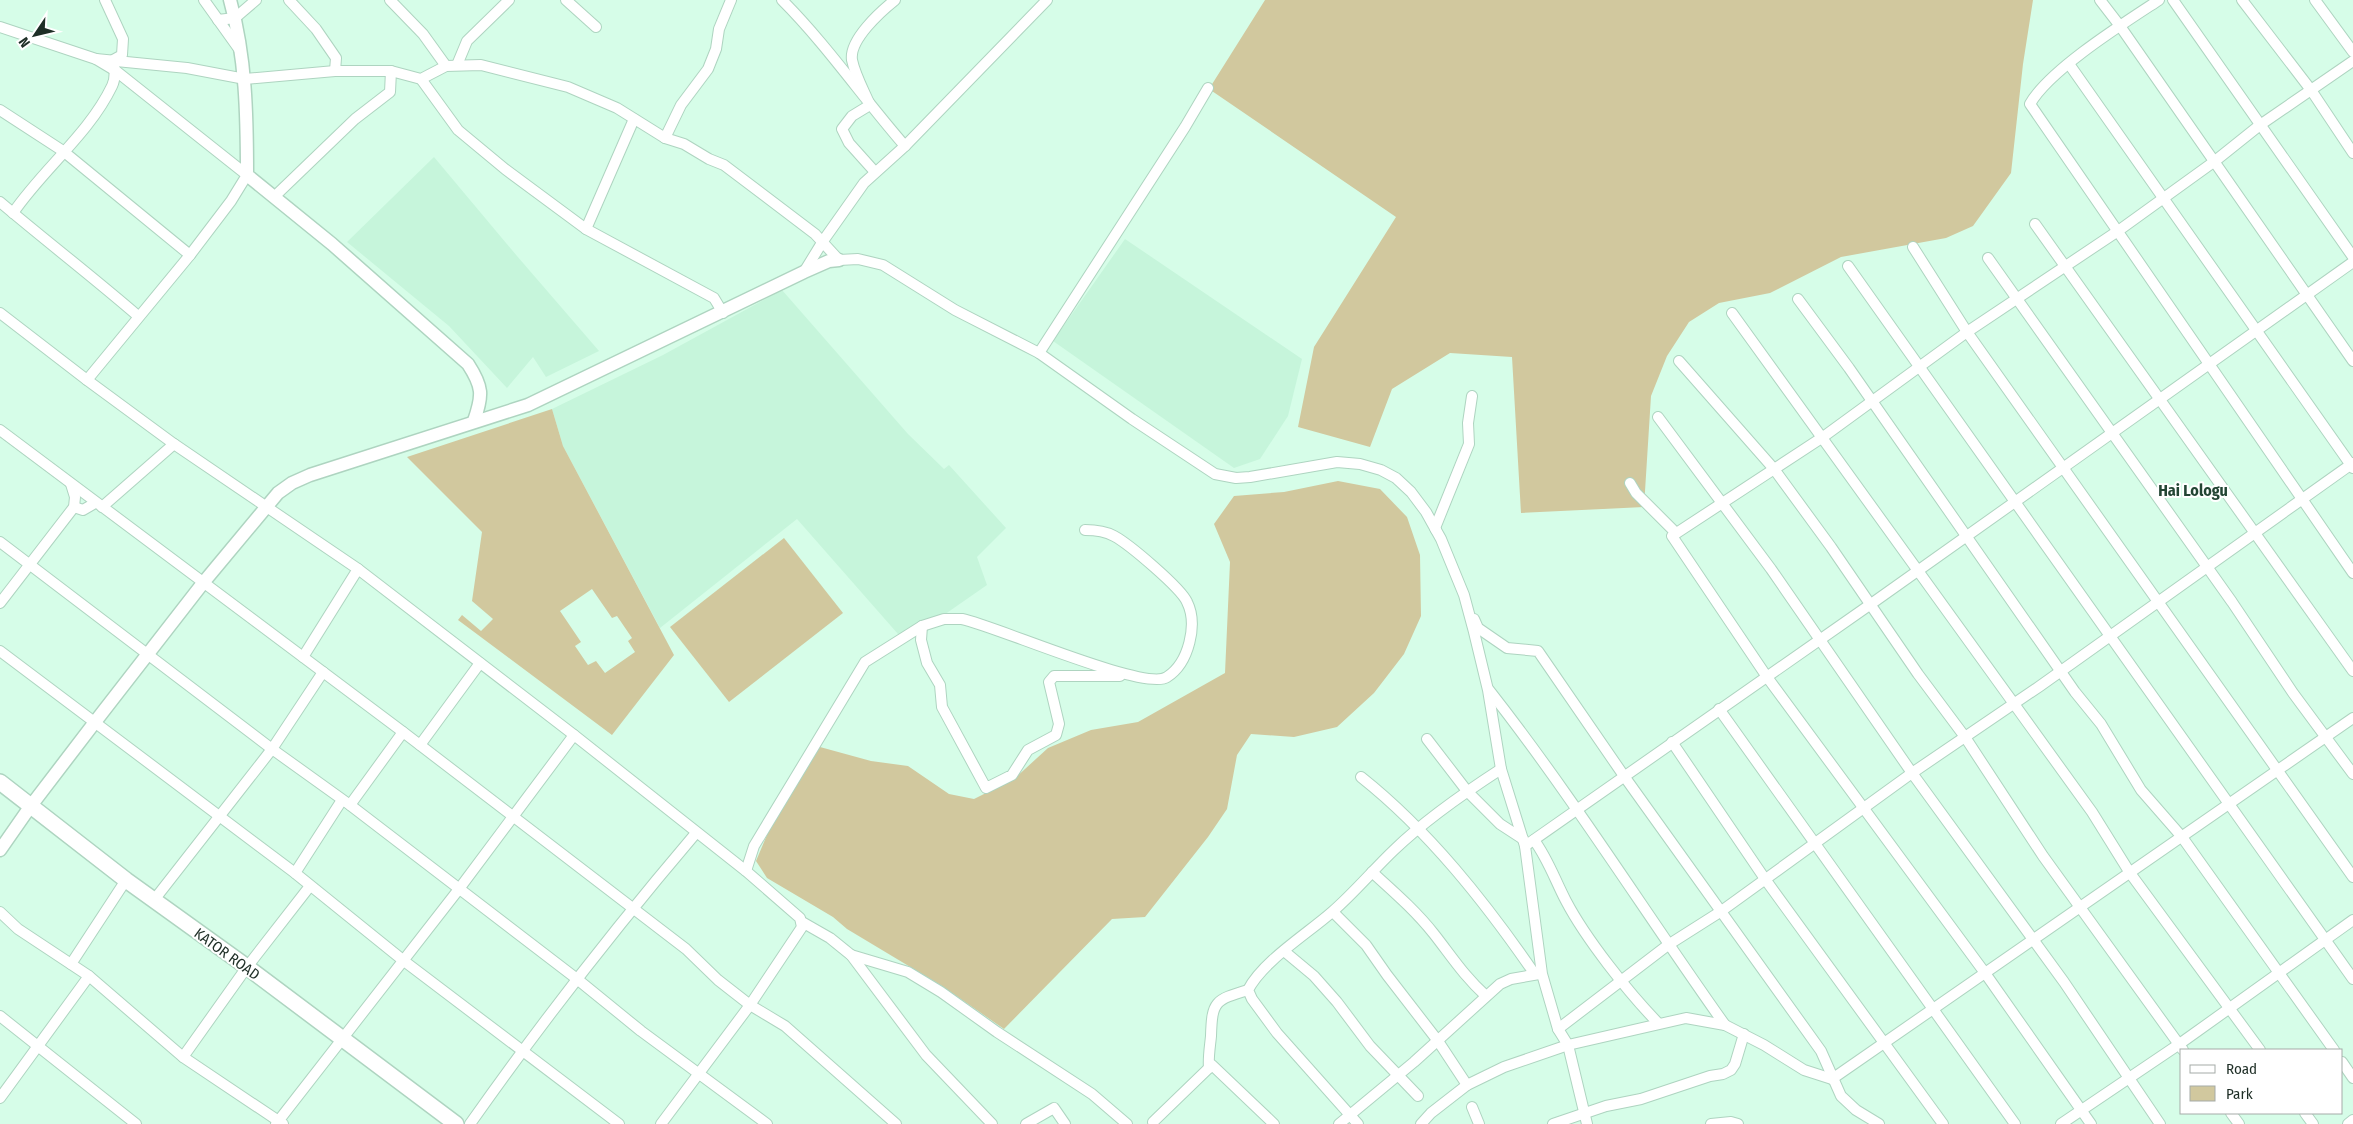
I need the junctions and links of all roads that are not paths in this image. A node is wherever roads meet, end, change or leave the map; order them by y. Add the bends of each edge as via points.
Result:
1 (105, 0) edge
2 (204, 0) edge
3 (230, 0) edge
4 (256, 0) edge
5 (290, 0) edge
6 (390, 0) edge
7 (566, 0) edge
8 (731, 0) edge
9 (782, 0) edge
10 (895, 0) edge
11 (1047, 0) edge
12 (2100, 0) edge
13 (2159, 0) edge
14 (2173, 0) edge
15 (2242, 0) edge
16 (2315, 0) edge
17 (502, 2) edge
18 (235, 18) junction
19 (218, 20) junction
20 (2120, 26) junction
21 (0, 27) edge
22 (596, 27) dead end
23 (239, 48) junction
24 (2353, 52) edge
25 (2353, 61) edge
26 (2069, 64) junction
27 (457, 65) junction
28 (114, 66) junction
29 (446, 66) junction
30 (335, 71) junction
31 (391, 71) junction
32 (245, 79) junction
33 (421, 79) junction
34 (1208, 88) dead end
35 (2311, 90) junction
36 (870, 105) junction
37 (0, 110) edge
38 (634, 119) junction
39 (2260, 125) junction
40 (665, 138) junction
41 (905, 146) junction
42 (63, 152) junction
43 (2353, 153) edge
44 (2215, 162) junction
45 (875, 172) junction
46 (247, 175) junction
47 (275, 196) junction
48 (2163, 198) junction
49 (0, 202) edge
50 (13, 213) junction
51 (2035, 224) dead end
52 (586, 229) junction
53 (2118, 231) junction
54 (823, 241) junction
55 (1913, 247) dead end
56 (190, 255) junction
57 (2353, 256) edge
58 (1988, 258) dead end
59 (839, 260) junction
60 (2353, 262) edge
61 (1848, 266) dead end
62 (2065, 267) junction
63 (804, 272) junction
64 (2307, 294) junction
65 (1798, 299) dead end
66 (2018, 300) junction
67 (0, 313) edge
68 (722, 313) junction
69 (1732, 313) dead end
70 (138, 316) junction
71 (2256, 330) junction
72 (1966, 332) junction
73 (1038, 353) junction
74 (1679, 361) dead end
75 (2353, 361) edge
76 (2209, 364) junction
77 (1920, 368) junction
78 (86, 380) junction
79 (1472, 396) dead end
80 (2159, 399) junction
81 (1873, 402) junction
82 (1658, 417) dead end
83 (474, 421) junction
84 (0, 430) edge
85 (2112, 432) junction
86 (1823, 437) junction
87 (174, 444) junction
88 (2352, 465) edge
89 (2062, 467) junction
90 (1774, 469) junction
91 (1630, 483) dead end
92 (71, 484) junction
93 (2302, 499) junction
94 (2014, 501) junction
95 (1723, 504) junction
96 (99, 505) junction
97 (74, 507) junction
98 (266, 507) junction
99 (1435, 528) junction
100 (1085, 530) dead end
101 (1676, 533) junction
102 (2254, 533) junction
103 (1965, 536) junction
104 (0, 542) edge
105 (29, 564) junction
106 (2206, 568) junction
107 (358, 569) junction
108 (1918, 569) junction
109 (2353, 572) edge
110 (203, 583) junction
111 (2158, 602) junction
112 (0, 603) edge
113 (1871, 604) junction
114 (922, 626) junction
115 (2110, 636) junction
116 (1819, 639) junction
117 (0, 651) edge
118 (148, 655) junction
119 (303, 657) junction
120 (480, 663) junction
121 (2061, 670) junction
122 (2353, 671) edge
123 (323, 672) junction
124 (1138, 677) junction
125 (1767, 677) junction
126 (1488, 690) junction
127 (2013, 704) junction
128 (1719, 709) junction
129 (2353, 718) edge
130 (95, 722) junction
131 (403, 732) junction
132 (574, 735) junction
133 (1965, 737) junction
134 (2326, 737) junction
135 (1427, 739) dead end
136 (1672, 742) junction
137 (420, 745) junction
138 (272, 749) junction
139 (1501, 769) junction
140 (2277, 770) junction
141 (1912, 773) junction
142 (2353, 774) edge
143 (1624, 776) junction
144 (1361, 777) dead end
145 (0, 782) edge
146 (1467, 791) junction
147 (346, 803) junction
148 (2229, 804) junction
149 (30, 807) junction
150 (1863, 809) junction
151 (1577, 810) junction
152 (511, 816) junction
153 (219, 817) junction
154 (1417, 829) junction
155 (696, 833) junction
156 (2182, 837) junction
157 (1534, 840) junction
158 (1524, 842) junction
159 (1815, 843) junction
160 (0, 850) edge
161 (746, 872) junction
162 (1372, 872) junction
163 (295, 873) junction
164 (2130, 873) junction
165 (2353, 877) edge
166 (126, 880) junction
167 (1765, 880) junction
168 (310, 886) junction
169 (459, 889) junction
170 (154, 900) junction
171 (2080, 907) junction
172 (632, 908) junction
173 (0, 912) edge
174 (1332, 912) junction
175 (1720, 912) junction
176 (2353, 920) edge
177 (802, 922) junction
178 (2325, 939) junction
179 (2033, 940) junction
180 (1668, 945) junction
181 (1284, 951) junction
182 (852, 955) junction
183 (404, 961) junction
184 (71, 964) junction
185 (247, 967) junction
186 (2278, 972) junction
187 (1985, 973) junction
188 (1538, 974) junction
189 (89, 976) junction
190 (577, 979) junction
191 (2353, 979) edge
192 (1622, 980) junction
193 (1248, 990) junction
194 (1486, 996) junction
195 (750, 1005) junction
196 (1934, 1008) junction
197 (2230, 1008) junction
198 (0, 1016) edge
199 (1658, 1023) junction
200 (1725, 1025) junction
201 (1558, 1029) junction
202 (1744, 1034) junction
203 (343, 1040) junction
204 (1438, 1041) junction
205 (1885, 1042) junction
206 (1568, 1045) junction
207 (39, 1046) junction
208 (2180, 1048) edge
209 (2259, 1049) edge
210 (2333, 1049) edge
211 (522, 1050) junction
212 (183, 1057) junction
213 (2343, 1063) edge
214 (1209, 1068) junction
215 (698, 1074) junction
216 (1399, 1075) junction
217 (2128, 1078) junction
218 (2353, 1078) edge
219 (1832, 1079) junction
220 (1467, 1084) junction
221 (1418, 1096) dead end
222 (0, 1098) edge
223 (1472, 1107) dead end
224 (2081, 1110) junction
225 (1584, 1112) junction
226 (2306, 1114) edge
227 (1349, 1115) junction
228 (2353, 1120) edge
229 (279, 1123) edge
230 (1154, 1123) edge
231 (136, 1124) edge
232 (456, 1124) edge
233 (470, 1124) edge
234 (618, 1124) edge
235 (661, 1124) edge
236 (767, 1124) edge
237 (896, 1124) edge
238 (992, 1124) edge
239 (1026, 1124) edge
240 (1065, 1124) edge
241 (1127, 1124) edge
242 (1274, 1124) edge
243 (1339, 1124) edge
244 (1358, 1124) edge
245 (1421, 1124) edge
246 (1479, 1124) edge
247 (1553, 1124) edge
248 (1587, 1124) edge
249 (1711, 1124) edge
250 (1738, 1124) edge
251 (1878, 1124) edge
252 (1943, 1124) edge
253 (2015, 1124) edge
254 (2061, 1124) edge
255 (2091, 1124) edge
256 (2160, 1124) edge
257 (2314, 1124) edge
258 (2348, 1124) edge

1 - 28 street via 123,39 122,55
2 - 19 street
3 - 18 street
4 - 18 street
5 - 30 street via 336,58
6 - 29 street via 423,34
7 - 22 street
8 - 40 street via 708,69 681,105
9 - 36 street via 813,31
10 - 36 street via 868,25 852,59
11 - 41 street
12 - 20 street
13 - 20 street
14 - 39 street
15 - 35 street
16 - 24 street
17 - 27 street via 467,41
18 - 19 street
18 - 23 street
19 - 23 street
20 - 26 street
20 - 44 street
21 - 28 street
23 - 32 street
25 - 35 street
26 - 48 street
26 - 53 street via 2035,95 2030,104
27 - 29 street
27 - 38 street via 481,65 568,88 617,108
28 - 32 street via 187,68
28 - 42 street via 113,85 89,122
28 - 46 street
29 - 33 street
30 - 31 street
30 - 32 street
31 - 33 street
31 - 47 street via 390,92 354,119
32 - 46 street
33 - 52 street via 458,130 505,170
34 - 73 street
35 - 39 street
35 - 43 street
36 - 41 street
36 - 45 street via 852,116 842,129 849,143
37 - 42 street
38 - 40 street
38 - 52 street
39 - 44 street
39 - 57 street
40 - 54 street via 724,165
41 - 45 street
42 - 50 street
42 - 56 street
44 - 48 street
44 - 64 street
45 - 54 street
46 - 47 street
46 - 56 street via 231,202
47 - 83 street via 468,364 479,380 482,399
48 - 53 street
48 - 71 street
49 - 50 street
50 - 70 street via 55,249 83,267
51 - 62 street
52 - 68 street via 714,298
53 - 62 street
53 - 76 street
54 - 59 street
54 - 63 street
55 - 72 street
56 - 70 street
58 - 66 street
59 - 63 street
59 - 73 street via 858,259 883,265 955,310
60 - 64 street
61 - 77 street
62 - 66 street
62 - 80 street
63 - 68 street
64 - 71 street
64 - 75 street
65 - 81 street
66 - 72 street
66 - 85 street
67 - 78 street
68 - 83 street via 528,405
69 - 86 street
70 - 78 street
71 - 76 street
71 - 88 street
72 - 77 street
72 - 89 street
73 - 99 street via 1215,474 1236,478 1337,462 1360,464 1396,478 1411,492
74 - 90 street
76 - 80 street
76 - 93 street
77 - 81 street
77 - 94 street
78 - 87 street
79 - 99 street via 1469,444
80 - 85 street
80 - 102 street
81 - 86 street
81 - 103 street
82 - 95 street
83 - 98 street via 310,475 278,493
84 - 92 street
85 - 89 street
85 - 106 street
86 - 90 street
86 - 108 street
87 - 96 street
87 - 98 street
88 - 93 street
89 - 94 street
89 - 111 street
90 - 95 street
90 - 113 street
91 - 101 street
92 - 96 street
92 - 97 street
93 - 102 street
93 - 109 street
94 - 103 street
94 - 115 street
95 - 101 street
95 - 116 street
96 - 97 street via 83,510
96 - 110 street
97 - 105 street
98 - 107 street
98 - 110 street
99 - 126 street via 1464,595
99 - 143 street via 1478,628 1507,648 1538,651
100 - 124 street via 1098,530 1114,536 1177,587 1188,602 1193,626 1178,666 1160,680
101 - 125 street via 1672,536
102 - 106 street
102 - 122 street
103 - 108 street
103 - 121 street
104 - 105 street
105 - 112 street
105 - 118 street
106 - 111 street
106 - 134 street
107 - 119 street
107 - 120 street
108 - 113 street
108 - 127 street
110 - 118 street
110 - 119 street
111 - 115 street
111 - 140 street
113 - 116 street
113 - 133 street
114 - 124 street via 944,619 962,618
114 - 124 street via 920,640 940,685 942,707 986,788 1012,775 1028,750 1056,735 1059,724 1049,682 1054,676
114 - 161 street via 865,662 754,846
115 - 121 street
115 - 148 street
116 - 125 street
116 - 141 street
117 - 130 street
118 - 130 street
118 - 138 street
119 - 123 street
120 - 132 street
120 - 137 street
121 - 127 street
121 - 156 street via 2101,724 2141,790
123 - 131 street
123 - 138 street
125 - 128 street
125 - 150 street via 1843,777
126 - 139 street
126 - 151 street via 1536,750
127 - 133 street
127 - 164 street via 2092,812
128 - 136 street
128 - 159 street
129 - 134 street
130 - 149 street
130 - 153 street
131 - 137 street
131 - 147 street
132 - 152 street
132 - 155 street
133 - 141 street
133 - 171 street
134 - 140 street
134 - 142 street
135 - 146 street
136 - 143 street
136 - 167 street
137 - 152 street
138 - 147 street
138 - 153 street
139 - 146 street
139 - 158 street
140 - 148 street
140 - 165 street
141 - 150 street
141 - 179 street
143 - 151 street
143 - 175 street
144 - 154 street via 1391,800
145 - 149 main road, KATOR ROAD
146 - 154 street
146 - 158 street via 1500,824
147 - 163 street
147 - 169 street
148 - 156 street
148 - 178 street
149 - 160 street
149 - 166 main road, KATOR ROAD
150 - 159 street
150 - 187 street
151 - 157 street
151 - 180 street
152 - 169 street
152 - 172 street
153 - 163 street
153 - 170 street
154 - 162 street
154 - 188 street
155 - 161 street
155 - 172 street
156 - 164 street
156 - 186 street
157 - 158 street
157 - 192 street via 1547,857 1577,919
158 - 188 street
159 - 167 street
159 - 196 street
161 - 177 street
162 - 174 street
162 - 194 street via 1406,902 1465,977
163 - 168 street
164 - 171 street
164 - 197 street
166 - 170 main road, KATOR ROAD
166 - 184 street
167 - 175 street
167 - 205 street
168 - 183 street
168 - 185 street
169 - 183 street
169 - 190 street
170 - 185 main road, KATOR ROAD
171 - 179 street
171 - 208 street
172 - 190 street
172 - 195 street via 686,949
173 - 184 street via 18,929
174 - 181 street
174 - 204 street via 1366,945
175 - 180 street
175 - 219 street via 1821,1052
176 - 178 street
177 - 182 street
177 - 195 street via 802,927
178 - 186 street
178 - 191 street
179 - 187 street
179 - 217 street
180 - 192 street
180 - 200 street
181 - 193 street
181 - 216 street via 1314,976 1370,1046
182 - 238 street via 926,1055
182 - 241 street via 908,972 941,992 1092,1094
183 - 203 street
183 - 211 street
184 - 189 street
185 - 203 main road, KATOR ROAD
185 - 212 street
186 - 197 street
186 - 210 street
187 - 196 street
187 - 224 street
188 - 194 street via 1500,984
188 - 201 street
189 - 207 street
189 - 212 street
190 - 211 street
190 - 215 street
192 - 199 street
192 - 201 street
193 - 214 street via 1224,997 1216,1004 1212,1013
193 - 227 street via 1278,1033
194 - 204 street
195 - 215 street
195 - 237 street via 785,1026
196 - 205 street
196 - 253 street
197 - 208 street
197 - 209 street
198 - 207 street
199 - 200 street via 1686,1018
199 - 206 street
200 - 202 street
201 - 206 street
202 - 219 street via 1804,1070
202 - 225 street via 1732,1070 1641,1099
203 - 229 street
203 - 232 main road, KATOR ROAD
204 - 216 street
204 - 220 street
205 - 219 street
205 - 252 street
206 - 220 street via 1504,1066
206 - 225 street
207 - 222 street
207 - 231 street
208 - 217 street
211 - 233 street
211 - 234 street
212 - 229 street
213 - 218 street
214 - 230 street
214 - 242 street via 1212,1065
215 - 235 street
215 - 236 street
216 - 221 street
216 - 227 street
217 - 224 street
217 - 256 street
219 - 251 street via 1841,1096
220 - 245 street
223 - 246 street
224 - 254 street
224 - 255 street
225 - 247 street
225 - 248 street
226 - 257 street
227 - 243 street
227 - 244 street
228 - 258 street
239 - 240 street via 1054,1108
249 - 250 street

